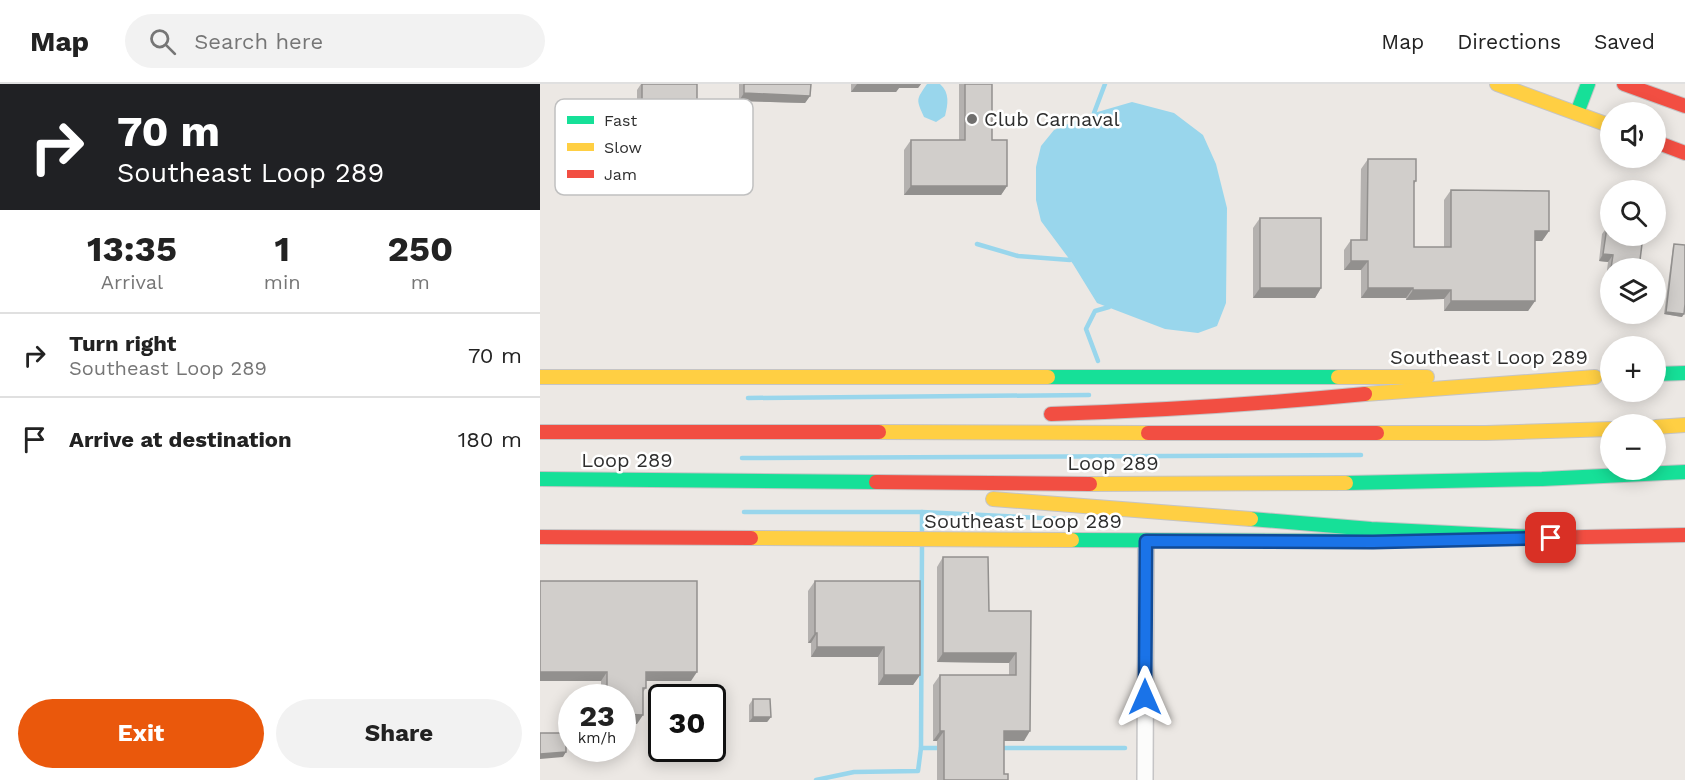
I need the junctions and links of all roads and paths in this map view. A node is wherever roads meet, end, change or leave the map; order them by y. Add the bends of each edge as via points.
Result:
1 (1497, 84) edge
2 (1588, 84) edge
3 (1624, 84) edge
4 (1685, 106) edge
5 (1577, 113) junction
6 (1600, 122) edge
7 (1666, 146) edge
8 (1685, 153) edge
9 (1685, 373) edge
10 (1666, 374) edge
11 (540, 377) edge
12 (1595, 377) junction
13 (1600, 377) edge
14 (1036, 415) dead end
15 (874, 418) dead end
16 (1685, 425) edge
17 (1666, 426) edge
18 (1600, 429) edge
19 (540, 432) edge
20 (615, 432) junction
21 (1685, 472) edge
22 (540, 479) edge
23 (615, 479) junction
24 (957, 497) dead end
25 (981, 498) dead end
26 (1685, 535) edge
27 (540, 537) edge
28 (1551, 538) junction
29 (1146, 541) junction
30 (1145, 780) edge

1 - 5 main road
2 - 5 main road
3 - 4 main road
5 - 6 main road
7 - 8 main road
9 - 10 main road
11 - 12 main road, Southeast Loop 289
12 - 13 main road, Southeast Loop 289
12 - 14 main road via 1269,403
15 - 20 main road
16 - 17 main road
18 - 20 main road, Loop 289 via 1486,433
19 - 20 main road, Loop 289
21 - 23 main road, Loop 289 via 1374,482
22 - 23 main road, Loop 289
23 - 24 main road via 690,492 874,492
25 - 28 main road via 1371,529
26 - 28 main road, Southeast Loop 289
27 - 29 main road, Southeast Loop 289
28 - 29 main road, Southeast Loop 289
29 - 30 street

